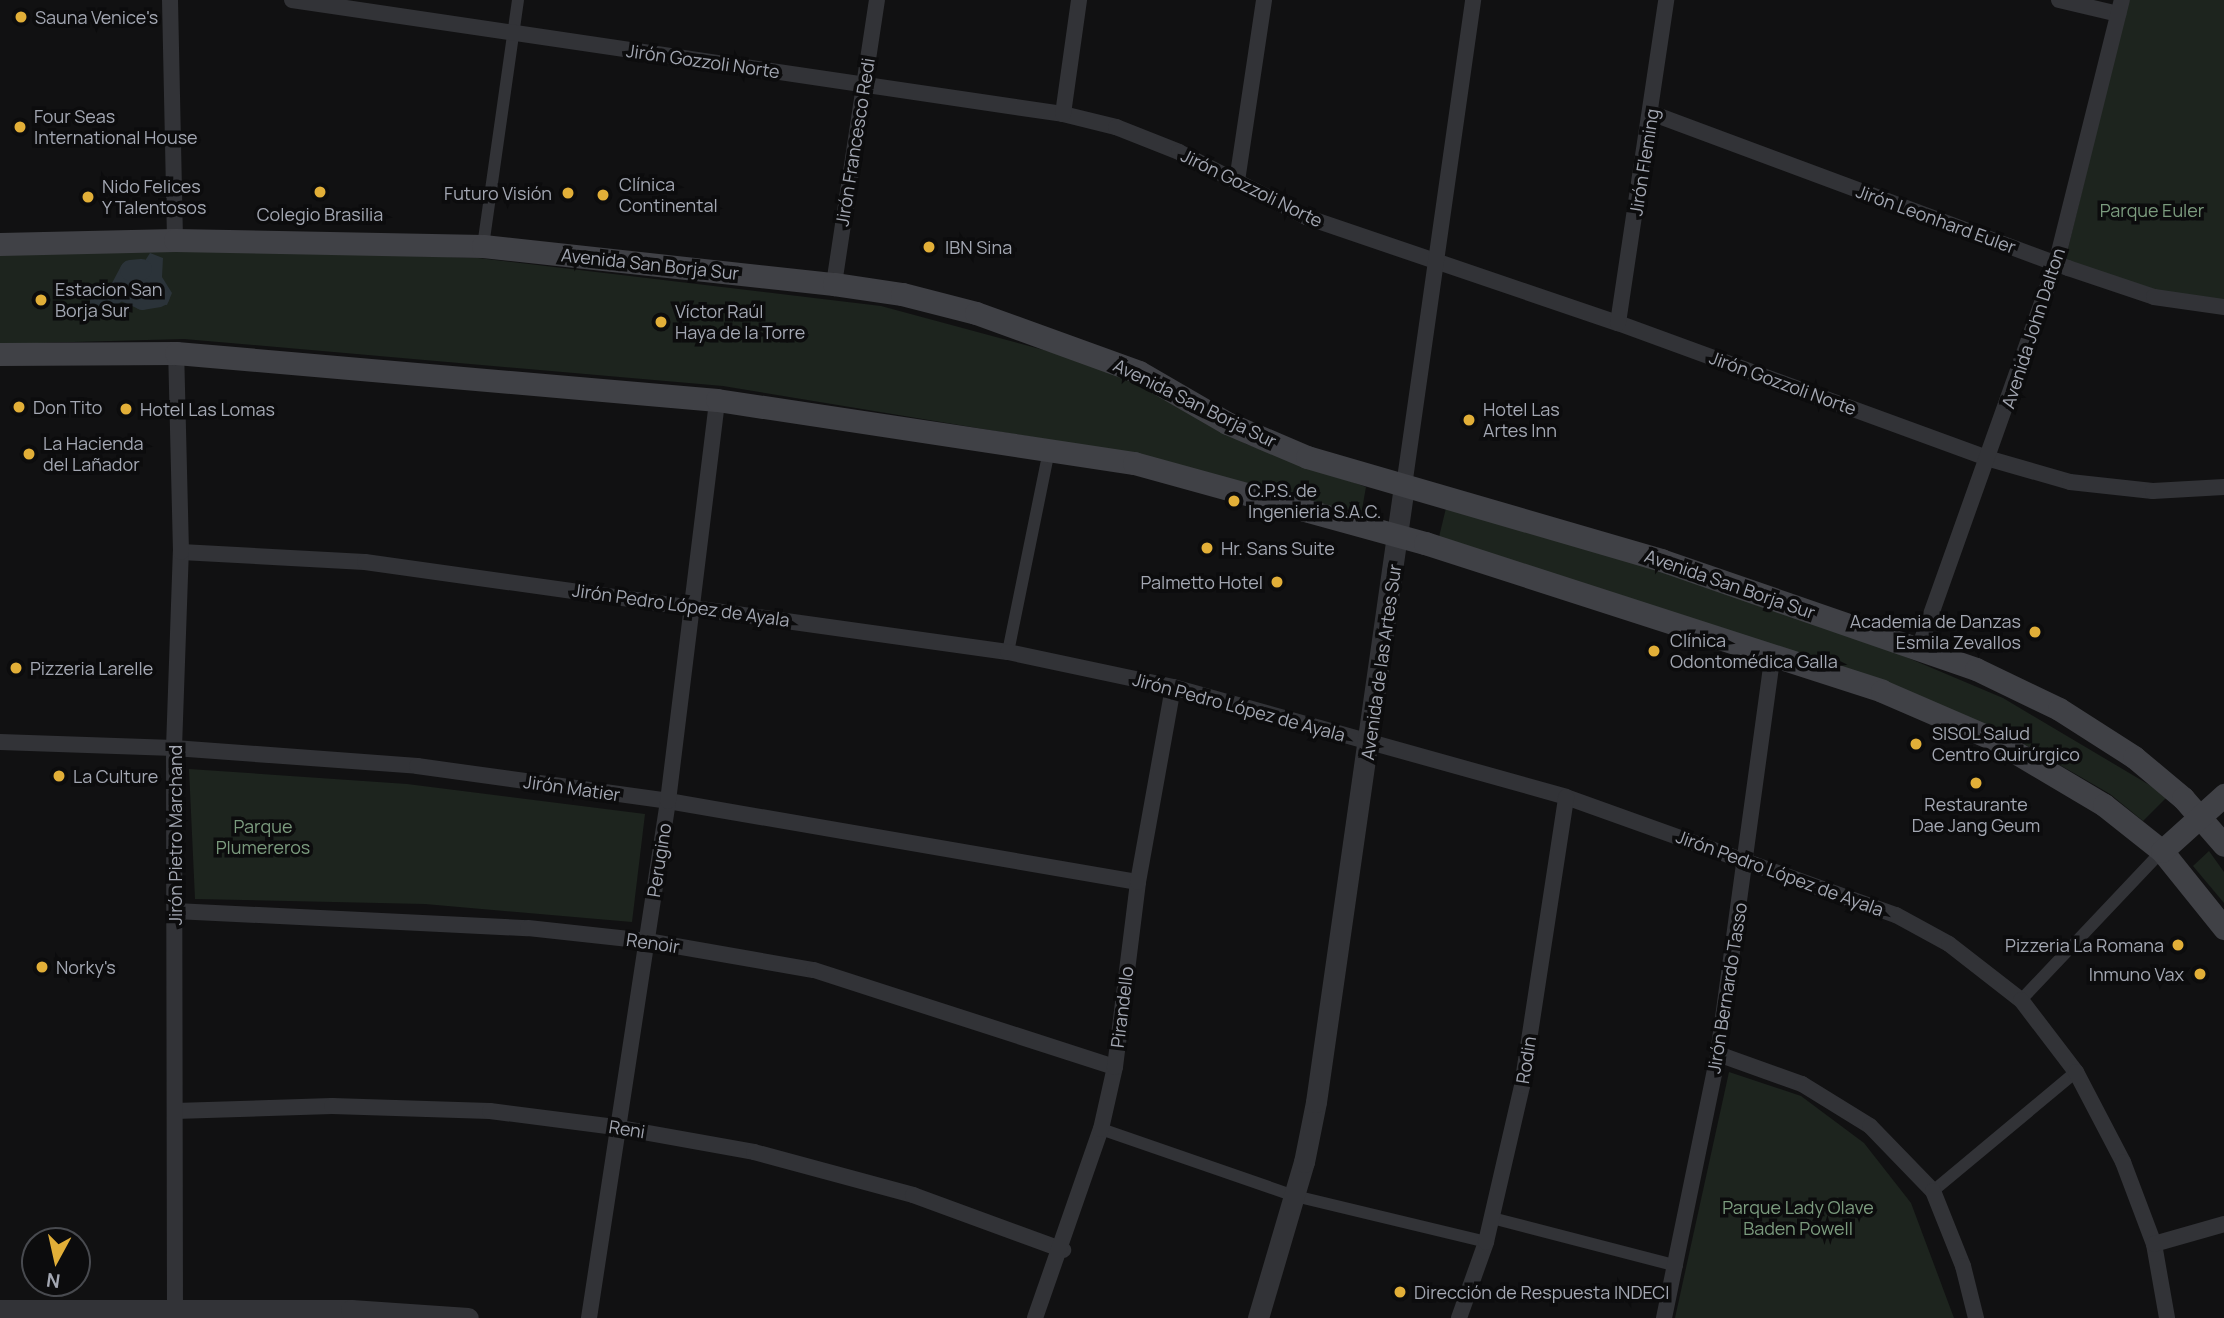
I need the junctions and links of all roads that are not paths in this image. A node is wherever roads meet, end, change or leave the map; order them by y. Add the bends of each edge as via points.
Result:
1 (170, 0) edge
2 (292, 0) edge
3 (518, 0) edge
4 (877, 0) edge
5 (1079, 0) edge
6 (1264, 0) edge
7 (1473, 0) edge
8 (1667, 0) edge
9 (2059, 0) edge
10 (2120, 7) edge
11 (513, 35) junction
12 (864, 83) junction
13 (1651, 113) junction
14 (1063, 114) junction
15 (1237, 181) junction
16 (175, 240) junction
17 (0, 244) edge
18 (483, 246) junction
19 (1435, 264) junction
20 (2056, 264) junction
21 (834, 284) junction
22 (2224, 307) edge
23 (1618, 323) junction
24 (176, 353) junction
25 (0, 354) edge
26 (717, 400) junction
27 (1049, 451) junction
28 (1990, 459) junction
29 (1404, 486) junction
30 (2224, 487) edge
31 (1398, 536) junction
32 (180, 552) junction
33 (693, 607) junction
34 (1919, 648) junction
35 (1008, 652) junction
36 (1773, 655) junction
37 (1173, 687) junction
38 (0, 742) edge
39 (1369, 742) junction
40 (174, 748) junction
41 (2224, 795) edge
42 (1566, 797) junction
43 (668, 801) junction
44 (2199, 814) junction
45 (2224, 845) edge
46 (2162, 851) junction
47 (1746, 858) junction
48 (1139, 882) junction
49 (175, 911) junction
50 (2224, 928) edge
51 (647, 941) junction
52 (2021, 1000) junction
53 (1718, 1054) junction
54 (1115, 1067) junction
55 (2076, 1072) junction
56 (175, 1111) junction
57 (615, 1127) junction
58 (1101, 1129) junction
59 (1933, 1191) junction
60 (1295, 1196) junction
61 (1492, 1218) junction
62 (2224, 1224) edge
63 (1486, 1242) junction
64 (2154, 1244) junction
65 (1063, 1250) junction
66 (1677, 1266) junction
67 (0, 1310) edge
68 (175, 1314) edge
69 (468, 1318) edge
70 (589, 1318) edge
71 (1035, 1318) edge
72 (1258, 1318) edge
73 (1459, 1318) edge
74 (1664, 1318) edge
75 (1976, 1318) edge
76 (2167, 1318) edge

1 - 16 street
2 - 11 street, Jirón Gozzoli Norte
3 - 11 street
4 - 12 street, Jirón Francesco Redi
5 - 14 street
6 - 15 street
7 - 19 street, Avenida de las Artes Sur
8 - 13 street, Jirón Fleming
9 - 10 street
10 - 20 street, Avenida John Dalton
11 - 12 street, Jirón Gozzoli Norte
11 - 18 street
12 - 14 street, Jirón Gozzoli Norte
12 - 21 street, Jirón Francesco Redi
13 - 20 street, Jirón Leonhard Euler
13 - 23 street, Jirón Fleming
14 - 15 street, Jirón Gozzoli Norte via 1129,132
15 - 19 street, Jirón Gozzoli Norte via 1306,217
16 - 17 main road, Avenida San Borja Sur
16 - 18 main road, Avenida San Borja Sur
18 - 21 main road, Avenida San Borja Sur
19 - 23 street, Jirón Gozzoli Norte
19 - 29 street, Avenida de las Artes Sur
20 - 22 street, Jirón Leonhard Euler via 2154,297
20 - 28 street, Avenida John Dalton
21 - 29 main road, Avenida San Borja Sur via 939,304 1059,342 1139,372 1227,422 1307,457
23 - 28 street, Jirón Gozzoli Norte
24 - 25 main road
24 - 26 main road
24 - 32 street, Jirón Pietro Marchand
26 - 27 main road
26 - 33 street, Perugino
27 - 31 main road via 1134,463
27 - 35 street
28 - 30 street, Jirón Gozzoli Norte via 2070,482 2152,491
28 - 34 street, Avenida John Dalton
29 - 31 street, Avenida de las Artes Sur
29 - 34 main road, Avenida San Borja Sur via 1661,560
31 - 36 main road
31 - 39 street, Avenida de las Artes Sur
32 - 33 street, Jirón Pedro López de Ayala via 365,562
32 - 40 street, Jirón Pietro Marchand
33 - 35 street, Jirón Pedro López de Ayala
33 - 43 street, Perugino
34 - 44 main road, Avenida San Borja Sur via 2059,709 2134,757
35 - 37 street, Jirón Pedro López de Ayala
36 - 46 main road via 1882,691 1993,739 2104,804
36 - 47 street, Jirón Bernardo Tasso
37 - 39 street, Jirón Pedro López de Ayala
37 - 48 street, Pirandello
38 - 40 street, Jirón Matier
39 - 42 street, Jirón Pedro López de Ayala
39 - 60 street, Avenida de las Artes Sur via 1316,1102
40 - 43 street, Jirón Matier via 417,766
40 - 49 street, Jirón Pietro Marchand
41 - 44 main road
42 - 47 street, Jirón Pedro López de Ayala
42 - 61 street, Rodin via 1522,1086
43 - 48 street, Jirón Matier
43 - 51 street, Perugino
44 - 45 main road, Avenida San Borja Sur
44 - 46 main road
46 - 50 main road
46 - 52 street
47 - 52 street, Jirón Pedro López de Ayala via 1896,915 1949,944
47 - 53 street, Jirón Bernardo Tasso
48 - 54 street, Pirandello
49 - 51 street, Renoir via 515,927
49 - 56 street, Jirón Pietro Marchand
51 - 54 street, Renoir via 814,970
51 - 57 street, Perugino
52 - 55 street, Jirón Pedro López de Ayala
53 - 59 street via 1802,1084 1870,1126
53 - 66 street, Jirón Bernardo Tasso
54 - 58 street, Pirandello
55 - 59 street
55 - 64 street, Jirón Pedro López de Ayala via 2123,1162
56 - 57 street, Reni via 332,1106 490,1111
56 - 68 street, Jirón Pietro Marchand
57 - 65 street, Reni via 754,1152 887,1188
57 - 70 street, Perugino
58 - 60 street
58 - 65 street, Pirandello
59 - 75 street via 1963,1266
60 - 63 street
60 - 72 street, Avenida de las Artes Sur
61 - 63 street, Rodin
61 - 66 street
62 - 64 street
63 - 73 street, Rodin
64 - 76 street, Jirón Pedro López de Ayala
65 - 71 street, Pirandello
66 - 74 street, Jirón Bernardo Tasso
67 - 68 street
68 - 69 street via 351,1310

